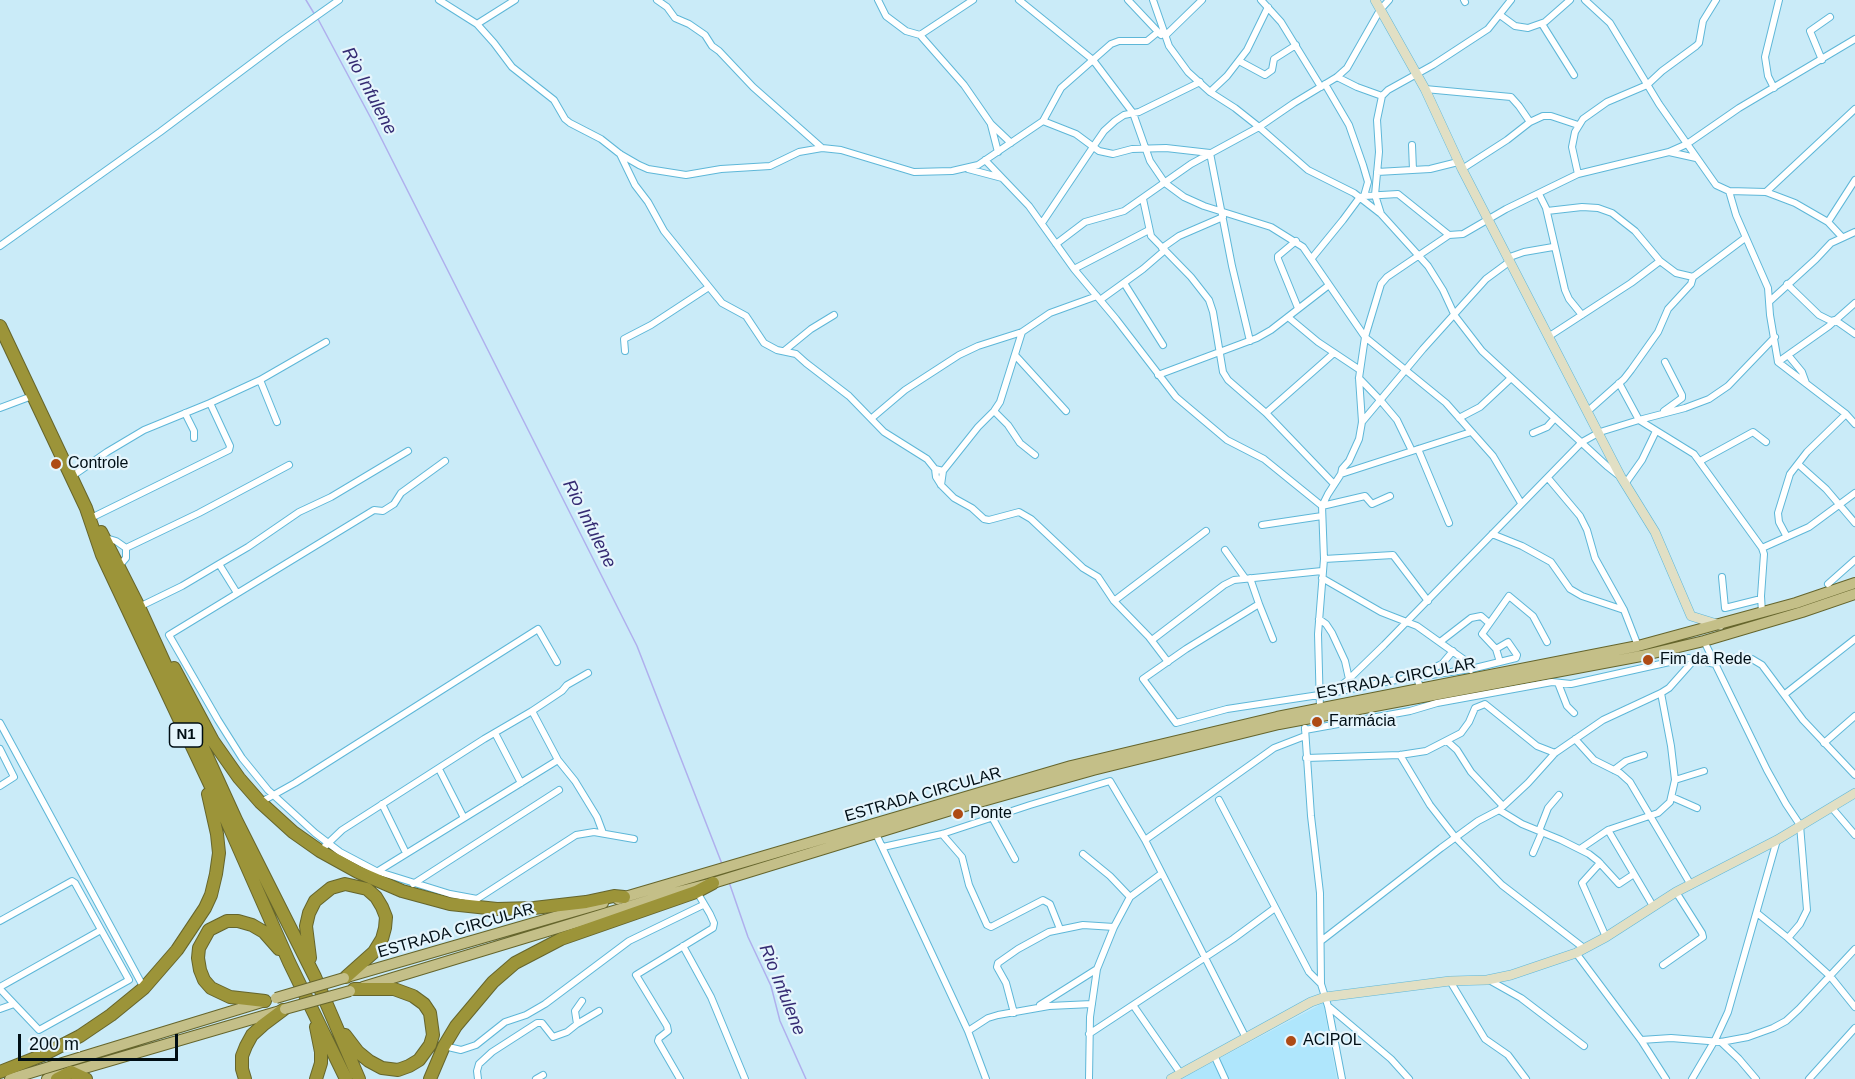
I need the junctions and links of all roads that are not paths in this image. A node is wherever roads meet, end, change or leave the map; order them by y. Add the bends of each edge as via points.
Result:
1 (339, 0) edge
2 (439, 0) edge
3 (515, 0) edge
4 (657, 0) edge
5 (878, 0) edge
6 (973, 0) edge
7 (1019, 0) edge
8 (1128, 0) edge
9 (1153, 0) edge
10 (1202, 0) edge
11 (1261, 0) edge
12 (1389, 0) edge
13 (1511, 0) edge
14 (1570, 0) edge
15 (1585, 0) edge
16 (1708, 0) edge
17 (1716, 0) edge
18 (1779, 0) edge
19 (1376, 3) edge
20 (1268, 7) junction
21 (1711, 10) junction
22 (1500, 15) junction
23 (1830, 17) dead end
24 (477, 24) junction
25 (1542, 24) junction
26 (1158, 32) junction
27 (920, 35) junction
28 (1167, 38) junction
29 (1855, 39) edge
30 (1296, 45) junction
31 (1094, 60) junction
32 (1822, 60) junction
33 (1239, 61) junction
34 (1416, 74) junction
35 (1574, 75) dead end
36 (1337, 77) junction
37 (1200, 82) junction
38 (1647, 85) junction
39 (1323, 86) junction
40 (1774, 88) junction
41 (1425, 89) junction
42 (1210, 92) junction
43 (1382, 96) junction
44 (1855, 109) edge
45 (1133, 113) junction
46 (1042, 121) junction
47 (1530, 122) junction
48 (991, 124) junction
49 (1578, 125) junction
50 (1259, 127) junction
51 (1011, 143) junction
52 (1687, 144) junction
53 (1412, 146) dead end
54 (1093, 147) junction
55 (822, 148) junction
56 (1146, 149) junction
57 (998, 152) junction
58 (1669, 152) junction
59 (1210, 153) junction
60 (620, 154) junction
61 (1696, 159) junction
62 (986, 160) junction
63 (1460, 166) junction
64 (966, 169) junction
65 (1413, 170) junction
66 (1377, 172) junction
67 (1578, 174) junction
68 (1002, 178) junction
69 (1855, 180) edge
70 (1165, 183) junction
71 (1729, 191) junction
72 (1766, 192) junction
73 (1539, 194) junction
74 (1375, 195) junction
75 (1362, 196) junction
76 (1143, 199) junction
77 (1547, 212) junction
78 (1382, 214) junction
79 (1222, 215) junction
80 (1488, 219) junction
81 (1828, 222) junction
82 (1041, 223) junction
83 (1149, 230) junction
84 (1855, 232) edge
85 (1449, 235) junction
86 (1842, 237) junction
87 (1745, 238) junction
88 (1296, 241) junction
89 (1056, 244) junction
90 (0, 246) edge
91 (1553, 247) junction
92 (1163, 249) junction
93 (1419, 254) junction
94 (1312, 258) junction
95 (1508, 260) junction
96 (1660, 261) junction
97 (1074, 269) junction
98 (1693, 277) junction
99 (1124, 283) junction
100 (1787, 284) junction
101 (1329, 285) junction
102 (709, 287) junction
103 (1098, 298) junction
104 (1770, 301) junction
105 (1855, 303) edge
106 (1298, 308) junction
107 (834, 315) dead end
108 (1582, 315) junction
109 (1455, 316) junction
110 (1288, 317) junction
111 (1835, 320) junction
112 (0, 326) edge
113 (1022, 332) junction
114 (1855, 334) edge
115 (1365, 336) junction
116 (1774, 336) junction
117 (1548, 337) junction
118 (1250, 341) junction
119 (326, 342) dead end
120 (1163, 345) dead end
121 (625, 351) dead end
122 (784, 351) junction
123 (1219, 352) junction
124 (1334, 353) junction
125 (1015, 355) junction
126 (1788, 355) junction
127 (1665, 362) dead end
128 (1778, 362) junction
129 (1360, 370) junction
130 (1406, 370) junction
131 (1158, 375) junction
132 (1359, 378) junction
133 (1510, 379) junction
134 (260, 380) junction
135 (1619, 383) junction
136 (1806, 383) junction
137 (33, 396) junction
138 (1381, 400) junction
139 (210, 404) junction
140 (0, 408) edge
141 (994, 411) junction
142 (1066, 411) dead end
143 (1588, 411) junction
144 (185, 413) junction
145 (1266, 413) junction
146 (1661, 413) junction
147 (1846, 414) junction
148 (872, 418) junction
149 (1459, 418) junction
150 (1555, 418) junction
151 (1639, 420) junction
152 (277, 422) dead end
153 (1362, 422) junction
154 (1855, 424) edge
155 (1656, 431) junction
156 (1471, 432) junction
157 (1600, 432) junction
158 (1533, 433) dead end
159 (194, 438) dead end
160 (1582, 442) junction
161 (1766, 442) dead end
162 (1415, 450) junction
163 (408, 452) dead end
164 (1035, 455) dead end
165 (445, 461) dead end
166 (1700, 461) junction
167 (1798, 464) junction
168 (289, 465) dead end
169 (935, 469) junction
170 (943, 471) junction
171 (1341, 474) junction
172 (71, 477) junction
173 (1548, 478) junction
174 (1623, 480) junction
175 (1334, 484) junction
176 (940, 485) junction
177 (1855, 493) edge
178 (1390, 496) dead end
179 (1521, 503) junction
180 (1840, 505) junction
181 (1322, 506) junction
182 (89, 513) junction
183 (1322, 516) junction
184 (1449, 523) dead end
185 (1855, 524) edge
186 (1262, 525) dead end
187 (1206, 531) dead end
188 (1492, 534) junction
189 (104, 537) junction
190 (1787, 537) junction
191 (126, 548) junction
192 (1762, 548) junction
193 (1225, 550) dead end
194 (1324, 559) junction
195 (1855, 560) edge
196 (219, 564) junction
197 (118, 567) junction
198 (1322, 571) junction
199 (1722, 577) dead end
200 (1248, 578) junction
201 (1322, 579) junction
202 (1855, 583) edge
203 (1828, 584) dead end
204 (237, 593) junction
205 (1854, 596) edge
206 (1761, 599) junction
207 (1114, 601) junction
208 (1428, 601) junction
209 (1259, 604) junction
210 (139, 609) junction
211 (1624, 610) junction
212 (1762, 613) junction
213 (1691, 616) junction
214 (1319, 619) junction
215 (1407, 622) junction
216 (1489, 623) junction
217 (1720, 625) junction
218 (1678, 636) junction
219 (165, 638) junction
220 (1273, 639) dead end
221 (1855, 639) edge
222 (1152, 640) junction
223 (1704, 641) junction
224 (1440, 642) junction
225 (1547, 642) dead end
226 (1638, 646) junction
227 (1496, 649) junction
228 (1453, 651) junction
229 (1694, 661) junction
230 (556, 662) dead end
231 (1168, 662) junction
232 (1500, 662) junction
233 (1715, 664) junction
234 (588, 673) dead end
235 (1416, 676) junction
236 (1349, 679) junction
237 (1476, 683) junction
238 (1558, 683) junction
239 (1421, 689) junction
240 (1332, 693) junction
241 (1662, 693) junction
242 (1785, 694) junction
243 (1320, 695) junction
244 (1475, 708) junction
245 (1320, 709) junction
246 (532, 711) junction
247 (1574, 713) dead end
248 (1855, 716) edge
249 (0, 723) edge
250 (1305, 729) junction
251 (495, 733) junction
252 (1575, 739) junction
253 (1447, 741) junction
254 (1824, 743) junction
255 (0, 749) edge
256 (1555, 753) junction
257 (1400, 755) junction
258 (1644, 755) dead end
259 (1306, 758) junction
260 (558, 760) junction
261 (439, 768) junction
262 (202, 769) junction
263 (1614, 770) junction
264 (1704, 771) dead end
265 (1855, 775) edge
266 (1675, 780) junction
267 (521, 783) junction
268 (0, 786) edge
269 (559, 790) dead end
270 (1855, 794) edge
271 (273, 795) junction
272 (1559, 795) dead end
273 (1672, 797) junction
274 (1219, 800) dead end
275 (261, 802) junction
276 (382, 804) junction
277 (1501, 808) junction
278 (1697, 808) dead end
279 (1832, 808) junction
280 (1651, 816) junction
281 (992, 817) junction
282 (464, 818) junction
283 (1800, 825) junction
284 (1608, 830) junction
285 (1540, 832) junction
286 (603, 833) junction
287 (876, 834) junction
288 (942, 834) junction
289 (1855, 835) edge
290 (1455, 837) junction
291 (634, 839) dead end
292 (1145, 840) junction
293 (1777, 840) junction
294 (324, 847) junction
295 (883, 847) junction
296 (1580, 849) junction
297 (406, 853) junction
298 (1083, 854) dead end
299 (1533, 854) dead end
300 (1015, 860) dead end
301 (767, 861) junction
302 (1600, 863) junction
303 (1161, 874) junction
304 (1634, 874) junction
305 (374, 875) junction
306 (717, 878) junction
307 (1691, 885) junction
308 (408, 887) junction
309 (696, 892) junction
310 (1676, 892) junction
311 (624, 897) junction
312 (1130, 897) junction
313 (704, 905) junction
314 (1653, 906) junction
315 (1275, 908) junction
316 (1757, 913) junction
317 (0, 921) edge
318 (1114, 927) junction
319 (1060, 929) junction
320 (101, 930) junction
321 (1606, 937) junction
322 (1788, 938) junction
323 (1321, 941) junction
324 (683, 946) junction
325 (1855, 949) edge
326 (1580, 951) junction
327 (1204, 957) junction
328 (289, 962) junction
329 (1663, 964) dead end
330 (1097, 969) junction
331 (1830, 976) junction
332 (315, 977) junction
333 (345, 978) junction
334 (1487, 980) junction
335 (1450, 981) junction
336 (1321, 984) junction
337 (144, 987) junction
338 (0, 988) edge
339 (352, 990) junction
340 (271, 1000) junction
341 (582, 1001) dead end
342 (1326, 1001) junction
343 (14, 1004) junction
344 (1092, 1004) junction
345 (1133, 1005) junction
346 (1037, 1007) junction
347 (1855, 1007) edge
348 (0, 1009) edge
349 (284, 1009) junction
350 (599, 1011) dead end
351 (313, 1012) junction
352 (1014, 1013) junction
353 (335, 1023) junction
354 (577, 1024) junction
355 (1855, 1028) edge
356 (968, 1031) junction
357 (1089, 1034) junction
358 (1246, 1038) junction
359 (1641, 1040) junction
360 (1718, 1041) junction
361 (444, 1046) junction
362 (1584, 1046) dead end
363 (1214, 1055) junction
364 (0, 1072) edge
365 (71, 1072) junction
366 (1181, 1074) junction
367 (543, 1075) dead end
368 (10, 1079) edge
369 (47, 1079) edge
370 (57, 1079) edge
371 (86, 1079) edge
372 (245, 1079) edge
373 (316, 1079) edge
374 (346, 1079) edge
375 (359, 1079) edge
376 (430, 1079) edge
377 (478, 1079) edge
378 (536, 1079) edge
379 (680, 1079) edge
380 (745, 1079) edge
381 (986, 1079) edge
382 (1089, 1079) edge
383 (1171, 1079) edge
384 (1225, 1079) edge
385 (1342, 1079) edge
386 (1409, 1079) edge
387 (1526, 1079) edge
388 (1666, 1079) edge
389 (1692, 1079) edge
390 (1755, 1079) edge
391 (1809, 1079) edge

1 - 90 street
2 - 24 street
3 - 24 street
4 - 55 street via 675,18 705,35 753,87
5 - 27 street via 886,16 906,31
6 - 27 street
7 - 31 street
8 - 26 street
9 - 28 street
10 - 28 street
11 - 20 street
12 - 19 street
13 - 22 street
14 - 25 street
15 - 38 street via 1610,23
16 - 21 street
17 - 21 street
18 - 40 street via 1765,57
19 - 34 street
19 - 36 street via 1347,68
20 - 30 street
20 - 33 street
21 - 38 street via 1703,21 1699,43
22 - 25 street via 1523,28
22 - 34 street via 1488,29
23 - 32 street via 1810,31
24 - 60 street via 512,67 554,100 565,119
25 - 35 street
26 - 28 street
26 - 31 street via 1147,41 1111,44
27 - 48 street via 964,85
28 - 37 street via 1188,72
29 - 32 street
30 - 33 street via 1274,59 1272,70 1265,75
30 - 39 street
31 - 45 street
31 - 46 street via 1058,92
32 - 40 street
33 - 42 street
34 - 41 street
34 - 43 street
36 - 39 street
36 - 43 street
37 - 42 street
37 - 45 street
38 - 49 street via 1601,105
38 - 52 street
39 - 50 street
39 - 75 street via 1349,125 1366,172 1368,182
40 - 52 street
41 - 47 street via 1511,97
41 - 63 street
42 - 50 street
43 - 66 street via 1377,120
44 - 72 street
45 - 54 street via 1115,121
45 - 56 street
46 - 51 street
46 - 54 street via 1076,134
47 - 49 street via 1547,115
47 - 63 street
48 - 51 street
48 - 57 street
49 - 67 street via 1572,147
50 - 59 street
50 - 75 street via 1308,170
51 - 57 street
52 - 58 street
52 - 61 street
53 - 65 street
54 - 56 street via 1113,154
54 - 82 street
55 - 60 street via 799,152 775,165 686,175 648,169
55 - 64 street via 914,172
56 - 59 street
56 - 70 street
57 - 62 street
58 - 61 street
58 - 67 street
59 - 70 street
59 - 79 street
60 - 102 street via 634,185 664,231
61 - 71 street via 1716,185
62 - 64 street
62 - 68 street
63 - 65 street
63 - 80 street
64 - 68 street
65 - 66 street
66 - 74 street
67 - 73 street
68 - 82 street
69 - 81 street
70 - 76 street
70 - 79 street
71 - 72 street
71 - 87 street
72 - 81 street
73 - 77 street
73 - 80 street
74 - 75 street
74 - 78 street
74 - 85 street via 1398,194
75 - 78 street
75 - 94 street
76 - 83 street
76 - 89 street via 1120,213 1085,222
77 - 91 street
77 - 96 street via 1582,207 1612,213 1635,231
78 - 93 street
79 - 88 street via 1261,223
79 - 92 street via 1179,236
79 - 118 street
80 - 85 street via 1463,234
80 - 95 street
81 - 86 street
82 - 89 street
83 - 92 street
83 - 97 street
84 - 86 street
85 - 93 street
86 - 100 street
87 - 98 street
87 - 104 street
88 - 94 street
88 - 106 street via 1278,259
89 - 97 street
91 - 95 street via 1524,252
91 - 108 street via 1564,290
92 - 99 street
92 - 123 street via 1209,300
93 - 109 street via 1436,277
93 - 115 street via 1383,280
94 - 101 street
95 - 109 street
95 - 117 street
96 - 98 street via 1676,273
96 - 108 street
97 - 103 street
98 - 135 street
99 - 103 street
99 - 120 street
100 - 104 street
100 - 111 street via 1819,315
101 - 106 street
101 - 115 street
102 - 121 street via 624,339
102 - 122 street via 727,307 746,316 764,343
103 - 113 street via 1050,313
103 - 131 street
104 - 116 street
105 - 111 street
106 - 110 street
107 - 122 street
108 - 117 street
109 - 130 street
109 - 133 street
110 - 118 street
110 - 124 street
111 - 114 street
111 - 126 street
112 - 137 highway, N1
113 - 125 street
113 - 148 street via 959,355 905,390
115 - 129 street
115 - 130 street
116 - 128 street
116 - 146 street via 1728,386 1709,399
117 - 143 street
118 - 123 street
119 - 134 street
122 - 148 street via 796,354
123 - 131 street
123 - 145 street via 1228,381
124 - 129 street
124 - 145 street
125 - 141 street
125 - 142 street
126 - 128 street
126 - 136 street
127 - 146 street via 1682,398
128 - 136 street
129 - 132 street
130 - 138 street
130 - 149 street
131 - 181 street via 1183,404 1227,440 1264,459
132 - 138 street
132 - 153 street
133 - 149 street via 1480,407
133 - 150 street
134 - 139 street
134 - 152 street
135 - 143 street
135 - 151 street
136 - 147 street
137 - 140 street
137 - 172 highway, N1
138 - 153 street
138 - 162 street
139 - 144 street
139 - 182 street via 229,450
141 - 164 street
141 - 170 street
143 - 157 street
144 - 159 street
144 - 172 street via 144,430
145 - 175 street
146 - 151 street
147 - 154 street
147 - 167 street
148 - 169 street via 884,432 922,455
149 - 156 street
150 - 158 street
150 - 160 street
151 - 155 street
151 - 157 street
153 - 171 street via 1359,439
155 - 166 street
155 - 174 street via 1646,454
156 - 162 street
156 - 179 street via 1493,456
157 - 160 street
157 - 174 street
160 - 173 street
160 - 174 street
161 - 166 street via 1753,432
162 - 171 street
162 - 184 street
163 - 196 street via 331,498 299,512
165 - 204 street via 383,511 374,510
166 - 192 street
167 - 180 street
167 - 190 street via 1785,484 1778,513
168 - 191 street
169 - 170 street
169 - 176 street
170 - 176 street
171 - 175 street
172 - 182 highway, N1
173 - 179 street
173 - 211 street via 1580,516 1595,558
174 - 213 street via 1654,532
175 - 181 street
176 - 207 street via 987,520 1019,512 1031,519 1083,568 1098,577
177 - 180 street
178 - 181 street via 1372,504 1365,496
179 - 188 street
180 - 185 street
180 - 190 street
181 - 183 street
182 - 189 highway, N1
182 - 262 highway, N1 via 102,555
183 - 186 street
183 - 194 street
187 - 207 street
188 - 208 street
188 - 211 street via 1551,562 1570,589 1582,596
189 - 191 street
189 - 197 highway, N1
190 - 192 street
191 - 197 street via 126,558
192 - 206 street
193 - 200 street
194 - 198 street
194 - 208 street via 1390,554
195 - 203 street
196 - 204 street
196 - 210 street
197 - 210 highway, N1
198 - 200 street
198 - 201 street
199 - 206 street via 1725,608
200 - 209 street
200 - 222 street via 1224,585
201 - 214 street
201 - 215 street
202 - 212 main road, ESTRADA CIRCULAR
204 - 219 street
205 - 223 main road, ESTRADA CIRCULAR
206 - 212 street
207 - 222 street
208 - 215 street
209 - 220 street
209 - 231 street
210 - 219 highway
210 - 332 highway, N1 via 236,820
211 - 226 street
212 - 217 main road, ESTRADA CIRCULAR
213 - 217 street
213 - 218 street
214 - 236 street via 1332,633
214 - 243 street
215 - 224 street
215 - 236 street
216 - 224 street via 1481,616 1470,618
216 - 225 street via 1509,596 1533,616
216 - 227 street via 1482,634
217 - 218 main road, ESTRADA CIRCULAR
218 - 226 main road, ESTRADA CIRCULAR
219 - 271 street via 242,758
219 - 275 highway via 213,741
221 - 242 street
222 - 231 street
223 - 233 street
223 - 237 main road, ESTRADA CIRCULAR via 1641,656
224 - 228 street
226 - 237 main road, ESTRADA CIRCULAR
227 - 232 street
227 - 232 street via 1509,642 1517,655 1513,660
228 - 235 street via 1442,664
228 - 237 street via 1466,661
229 - 233 street
229 - 238 street via 1689,658 1583,682
229 - 241 street
230 - 271 street via 538,629
231 - 243 street via 1143,679 1176,723 1227,709
232 - 237 street
233 - 242 street via 1732,658 1752,659 1762,665
233 - 283 street via 1767,770
234 - 246 street
235 - 237 street
235 - 239 street
235 - 240 street
236 - 240 street
237 - 238 street
237 - 239 main road, ESTRADA CIRCULAR
237 - 244 street
237 - 250 main road, ESTRADA CIRCULAR
238 - 247 street
239 - 245 main road, ESTRADA CIRCULAR
240 - 243 street
241 - 252 street via 1616,712
241 - 266 street
242 - 254 street
243 - 245 street
244 - 253 street via 1461,733
244 - 256 street via 1490,706 1537,746
245 - 301 main road, ESTRADA CIRCULAR via 1071,766
246 - 251 street
246 - 260 street
248 - 254 street
249 - 337 street
250 - 259 street
250 - 287 main road, ESTRADA CIRCULAR via 1269,727 1093,770
250 - 292 street
251 - 261 street
251 - 267 street
252 - 256 street
252 - 263 street via 1594,760
253 - 257 street via 1426,751
253 - 277 street
254 - 265 street
255 - 268 street via 14,777
256 - 277 street
257 - 259 street
257 - 290 street
258 - 263 street
259 - 323 street
260 - 267 street
260 - 286 street via 575,781
261 - 276 street
261 - 282 street
262 - 328 highway, N1
262 - 337 highway via 219,853 211,895 189,935
263 - 280 street via 1630,782
264 - 266 street
266 - 273 street
267 - 282 street
269 - 308 street
270 - 279 street
271 - 275 street
271 - 294 street
272 - 285 street via 1548,808
273 - 278 street
273 - 280 street
274 - 315 street
275 - 294 highway via 293,832
276 - 294 street
276 - 297 street
277 - 285 street
277 - 290 street
279 - 283 street
279 - 289 street
280 - 284 street
280 - 307 street
281 - 288 street
281 - 292 street via 1110,781
281 - 300 street
282 - 297 street
283 - 293 street
283 - 322 street via 1807,910
284 - 296 street
284 - 304 street
285 - 296 street
285 - 299 street
286 - 291 street
286 - 308 street via 576,835 477,899
287 - 295 street
287 - 301 main road, ESTRADA CIRCULAR
288 - 295 street
288 - 319 street via 959,851 987,925 991,927 1043,900 1050,904
290 - 323 street
290 - 326 street via 1502,885
292 - 303 street
293 - 307 street
293 - 316 street
294 - 305 highway
295 - 356 street
296 - 302 street
297 - 305 street
298 - 312 street
301 - 306 main road, ESTRADA CIRCULAR
302 - 304 street via 1620,884
302 - 321 street via 1582,883
303 - 312 street
303 - 327 street
304 - 314 street
305 - 308 highway
306 - 309 highway
306 - 311 main road, ESTRADA CIRCULAR
306 - 339 main road
307 - 310 street
308 - 311 highway via 450,904 497,909
309 - 313 street
309 - 361 highway via 570,936 522,959 492,982
310 - 314 street
310 - 329 street via 1703,937
311 - 333 main road, ESTRADA CIRCULAR
312 - 318 street
313 - 324 street via 714,926
313 - 361 street via 629,941 545,1004 505,1022 477,1046 461,1050
314 - 321 street
315 - 327 street
315 - 336 street via 1309,972
316 - 322 street
316 - 360 street
317 - 320 street via 72,881
318 - 319 street via 1083,925
318 - 330 street
319 - 352 street via 1038,937 997,964
320 - 338 street
320 - 343 street via 129,977 128,982 41,1030
321 - 326 street
322 - 331 street
323 - 336 street
324 - 379 street via 636,975 666,1026 668,1031 658,1041
324 - 380 street via 711,997
325 - 331 street
326 - 334 street
326 - 359 street
327 - 345 street
327 - 358 street
328 - 340 highway via 264,932 245,922 218,924 202,939 198,958 204,980 211,988 230,997
328 - 351 highway, N1
330 - 344 street
330 - 346 street
331 - 347 street
331 - 360 street via 1786,1021 1748,1037
332 - 333 highway via 307,938 309,913 321,895 345,884 367,889 386,917 379,945
332 - 353 highway, N1
333 - 340 main road, ESTRADA CIRCULAR, bridge
334 - 335 street
334 - 362 street via 1521,998
335 - 342 street
335 - 387 street via 1485,1039 1508,1055
336 - 342 street
337 - 364 highway via 80,1036
338 - 343 street
339 - 349 main road, bridge
339 - 353 highway via 394,989 424,1004 433,1024 426,1053 398,1070 382,1068 358,1052
340 - 368 main road, ESTRADA CIRCULAR
341 - 354 street via 575,1011
342 - 358 street via 1311,1002
342 - 385 street
342 - 386 street
343 - 348 street
344 - 346 street
344 - 357 street
345 - 357 street
345 - 366 street
346 - 352 street
349 - 365 main road
349 - 372 highway via 252,1035 242,1056
350 - 354 street
351 - 373 highway via 321,1052
351 - 374 highway, N1
352 - 356 street via 988,1018
353 - 375 highway, N1
354 - 377 street via 555,1038 542,1023 537,1023 479,1064
355 - 391 street
356 - 381 street
357 - 382 street
358 - 363 street
359 - 360 street
359 - 388 street
360 - 389 street
360 - 390 street
361 - 376 highway
363 - 366 street
363 - 384 street
365 - 369 main road
365 - 370 highway
365 - 371 highway
366 - 383 street
367 - 378 street

